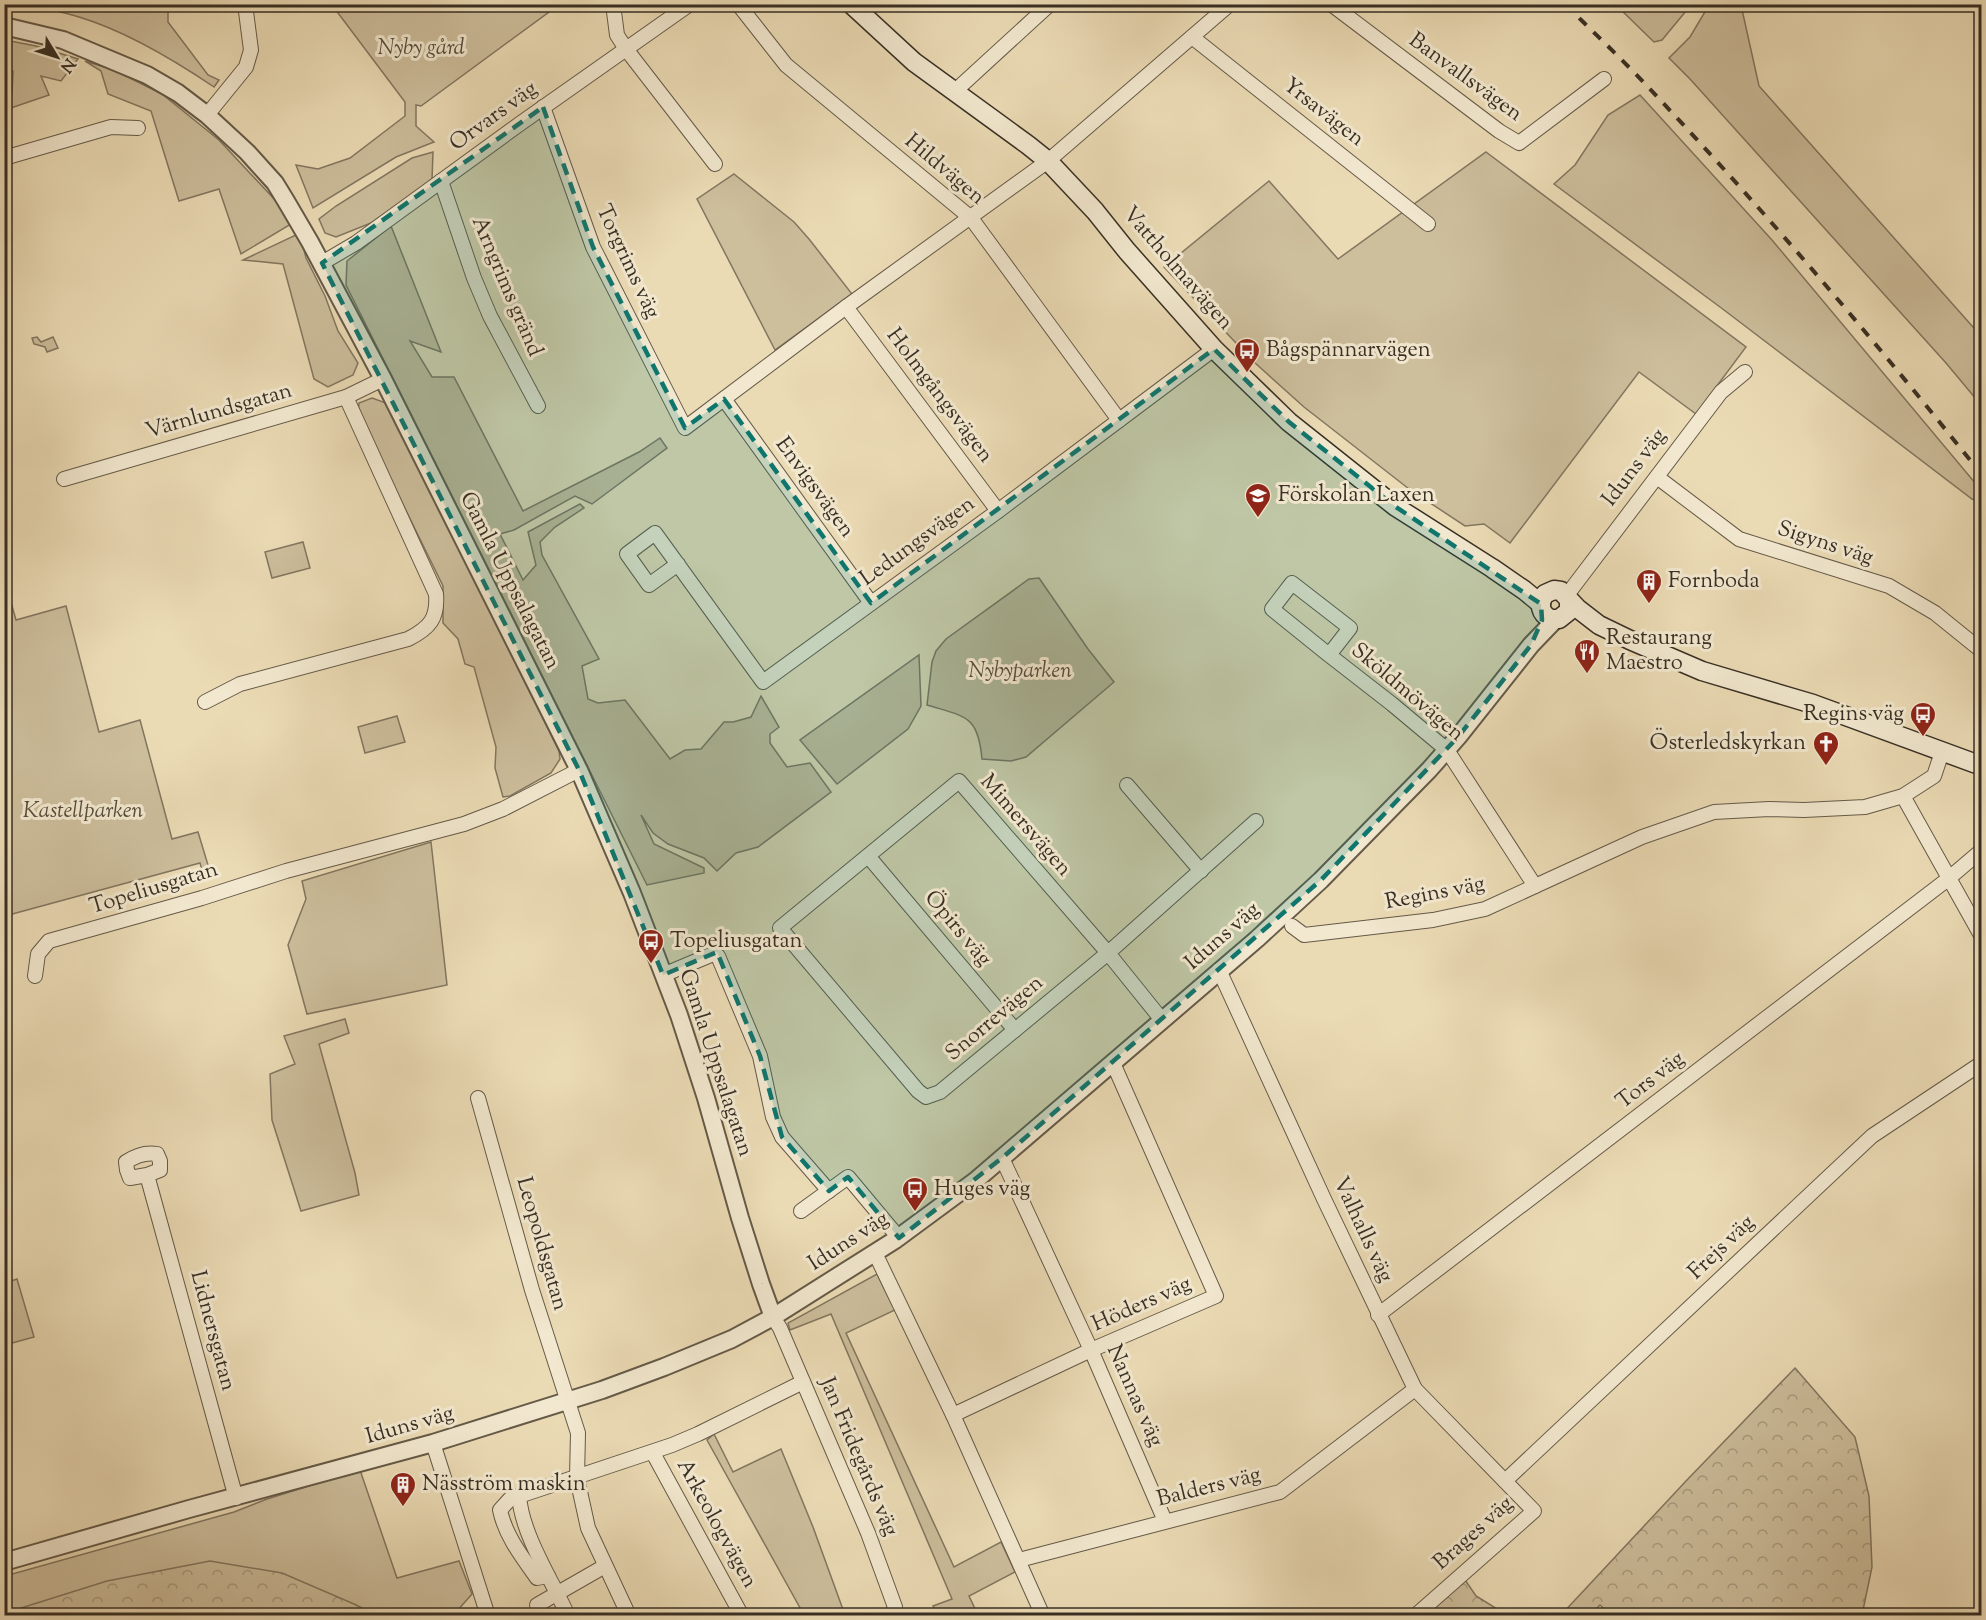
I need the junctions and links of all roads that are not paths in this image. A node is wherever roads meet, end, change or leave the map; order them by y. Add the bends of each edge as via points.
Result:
1 (245, 4) edge
2 (613, 4) edge
3 (690, 4) edge
4 (738, 4) edge
5 (851, 4) edge
6 (1050, 4) edge
7 (1230, 4) edge
8 (1332, 4) edge
9 (4, 26) edge
10 (1192, 37) junction
11 (626, 50) junction
12 (1604, 79) dead end
13 (954, 92) junction
14 (543, 108) junction
15 (207, 115) junction
16 (138, 128) dead end
17 (4, 158) edge
18 (1048, 161) junction
19 (715, 164) dead end
20 (441, 181) junction
21 (971, 218) junction
22 (1428, 224) dead end
23 (322, 263) junction
24 (846, 307) junction
25 (1214, 349) junction
26 (1745, 372) dead end
27 (383, 379) junction
28 (346, 397) junction
29 (724, 399) junction
30 (538, 406) dead end
31 (1119, 420) junction
32 (1657, 477) junction
33 (64, 479) dead end
34 (998, 511) junction
35 (678, 564) dead end
36 (871, 603) junction
37 (1555, 606) junction
38 (1982, 651) edge
39 (1329, 655) junction
40 (205, 702) dead end
41 (1447, 750) junction
42 (1942, 752) junction
43 (1982, 766) edge
44 (579, 770) junction
45 (1127, 785) dead end
46 (1903, 796) junction
47 (1256, 821) dead end
48 (1982, 850) edge
49 (868, 856) junction
50 (1201, 870) junction
51 (1948, 879) junction
52 (1535, 886) junction
53 (1292, 926) dead end
54 (780, 928) joint
55 (1982, 937) edge
56 (1108, 953) junction
57 (1219, 970) junction
58 (663, 975) junction
59 (35, 976) dead end
60 (1162, 1020) junction
61 (1015, 1030) junction
62 (1113, 1063) junction
63 (1982, 1063) edge
64 (478, 1098) dead end
65 (1002, 1158) junction
66 (147, 1175) dead end
67 (829, 1191) junction
68 (801, 1211) dead end
69 (899, 1238) junction
70 (875, 1253) junction
71 (1378, 1315) junction
72 (773, 1317) junction
73 (1091, 1350) junction
74 (803, 1382) junction
75 (1415, 1389) junction
76 (568, 1400) junction
77 (953, 1415) junction
78 (433, 1443) junction
79 (653, 1453) junction
80 (578, 1478) junction
81 (1505, 1481) junction
82 (519, 1496) junction
83 (236, 1498) junction
84 (1166, 1521) junction
85 (1019, 1560) junction
86 (4, 1562) edge
87 (605, 1566) junction
88 (548, 1576) junction
89 (558, 1593) junction
90 (537, 1605) dead end
91 (488, 1616) edge
92 (568, 1616) edge
93 (629, 1616) edge
94 (742, 1616) edge
95 (891, 1616) edge
96 (1043, 1616) edge
97 (1414, 1616) edge

1 - 15 street via 251,50 246,68
2 - 11 street via 617,35
3 - 11 street, Orvars väg
4 - 21 street, Hildvägen via 786,65
5 - 13 main road, Vattholmavägen via 914,62
6 - 13 street
7 - 10 street
8 - 12 street, Banvallsvägen via 1499,131 1526,145
9 - 15 street, Gamla Uppsalagatan via 63,40 111,59 178,93
10 - 18 street
10 - 22 street, Yrsavägen
11 - 14 street, Orvars väg
11 - 19 street
13 - 18 main road, Vattholmavägen
14 - 20 street, Orvars väg
14 - 29 street, Torgrims väg via 593,247 685,428
15 - 23 street, Gamla Uppsalagatan via 275,183
16 - 17 street via 111,127
18 - 21 street
18 - 25 main road, Vattholmavägen
20 - 23 street, Orvars väg via 357,243
20 - 30 street, Arngrims gränd via 490,316
21 - 24 street
21 - 31 street, Hildvägen
23 - 27 street, Gamla Uppsalagatan
24 - 29 street
24 - 34 street, Holmgångsvägen
25 - 31 street, Ledungsvägen
25 - 37 main road, Vattholmavägen via 1289,422 1396,507
26 - 32 street, Iduns väg via 1721,392
27 - 28 street, Värnlundsgatan
27 - 44 street, Gamla Uppsalagatan
28 - 33 street, Värnlundsgatan
28 - 40 street via 436,594 432,622 408,639 240,684
29 - 36 street, Envigsvägen
31 - 34 street, Ledungsvägen
32 - 37 street, Iduns väg
32 - 38 street, Sigyns väg via 1739,539 1889,586 1935,614
34 - 36 street, Ledungsvägen
35 - 36 street, Ledungsvägen via 763,682
37 - 41 street, Iduns väg via 1531,645
37 - 42 main road, Vattholmavägen via 1702,671 1813,704
39 - 39 street, Sköldmövägen via 1350,628 1292,583 1272,609
39 - 41 street, Sköldmövägen
41 - 52 street, Sköldmövägen
41 - 57 street, Iduns väg via 1321,880
42 - 43 main road, Vattholmavägen
42 - 46 street, Regins väg via 1934,776
44 - 58 street, Gamla Uppsalagatan
44 - 59 street, Topeliusgatan via 464,824 286,871 49,942 38,954
45 - 50 street
46 - 51 street
46 - 52 street, Regins väg via 1865,807 1714,812 1642,837
47 - 50 street, Snorrevägen
48 - 51 street, Tors väg
49 - 54 street, Mimersvägen
49 - 56 street, Mimersvägen via 959,781
49 - 61 street, Öpirs väg
50 - 56 street, Snorrevägen
51 - 55 street
51 - 71 street, Tors väg
52 - 53 street, Regins väg via 1485,909 1433,920 1304,935
54 - 61 street, Snorrevägen via 926,1097 940,1092
56 - 60 street, Mimersvägen
56 - 61 street, Snorrevägen
57 - 60 street, Iduns väg
57 - 71 street, Valhalls väg
58 - 67 street via 713,954 718,956 760,1056 773,1118 782,1137
58 - 72 street, Gamla Uppsalagatan via 706,1098
60 - 62 street, Iduns väg
62 - 65 street, Iduns väg
62 - 73 street, Höders väg via 1216,1296
63 - 81 street, Frejs väg via 1872,1136
64 - 76 street, Leopoldsgatan via 532,1290
65 - 69 street, Iduns väg
65 - 73 street, Nannas väg
66 - 83 street, Lidnersgatan
67 - 68 street
67 - 69 street via 848,1177
69 - 70 street, Iduns väg
70 - 72 street, Iduns väg
70 - 77 street
71 - 75 street, Valhalls väg
72 - 74 street, Jan Fridegårds väg
72 - 76 street, Iduns väg via 664,1367
73 - 77 street, Höders väg
73 - 84 street, Nannas väg
74 - 79 street, Arkeologvägen
74 - 95 street, Jan Fridegårds väg via 868,1533 895,1607
75 - 81 street, Valhalls väg
75 - 84 street, Balders väg via 1280,1492
76 - 78 street, Iduns väg
76 - 80 street, Leopoldsgatan via 578,1433
77 - 85 street
78 - 83 street, Iduns väg
78 - 91 street
79 - 80 street, Arkeologvägen
79 - 94 street, Arkeologvägen
80 - 82 street, Arkeologvägen
80 - 87 street, Leopoldsgatan via 588,1528
81 - 97 street, Brages väg via 1534,1511
82 - 88 street via 520,1512
82 - 88 street via 500,1510 502,1521 537,1578
83 - 86 street, Iduns väg
84 - 85 street, Balders väg
85 - 96 street
87 - 89 street
87 - 93 street, Leopoldsgatan
88 - 89 street
89 - 90 street
89 - 92 street

